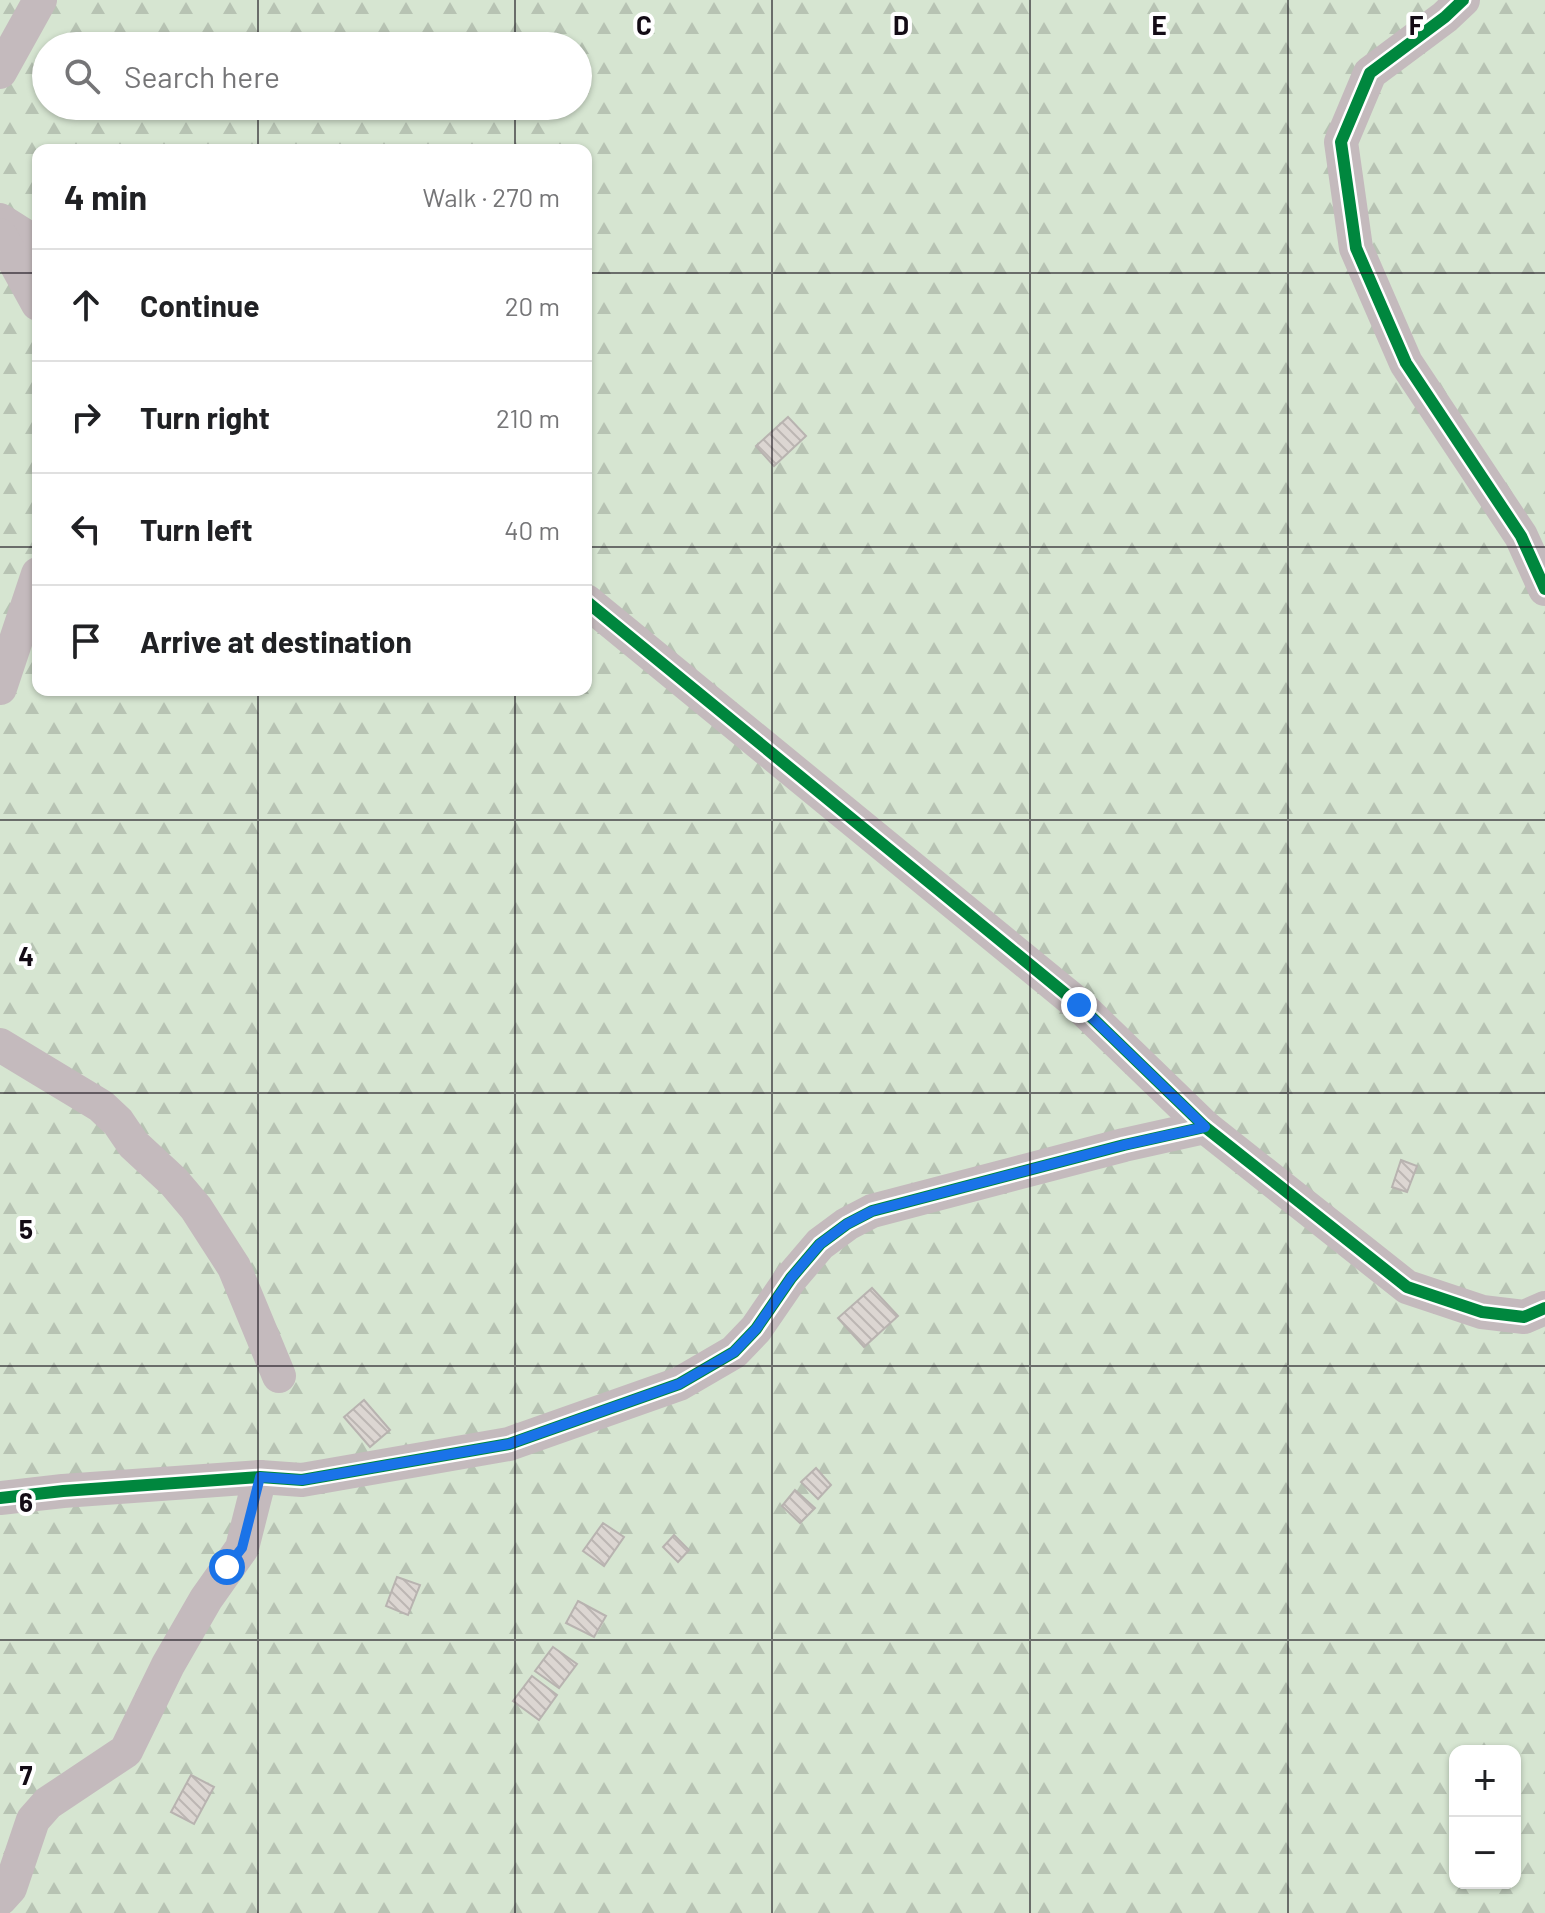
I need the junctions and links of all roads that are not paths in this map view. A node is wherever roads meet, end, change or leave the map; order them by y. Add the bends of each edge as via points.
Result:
1 (40, 0) edge
2 (1463, 0) edge
3 (0, 72) edge
4 (0, 220) edge
5 (0, 235) edge
6 (32, 240) edge
7 (32, 293) edge
8 (1545, 589) edge
9 (32, 592) edge
10 (592, 606) edge
11 (0, 688) edge
12 (0, 1045) edge
13 (1205, 1127) junction
14 (1545, 1308) edge
15 (279, 1376) dead end
16 (260, 1477) junction
17 (0, 1498) edge
18 (0, 1899) edge

1 - 3 street
2 - 8 street via 1370,73 1341,142 1356,248 1406,363 1521,536
4 - 6 street
5 - 7 street
9 - 11 street
10 - 13 street via 1079,1005
12 - 15 street via 101,1106 196,1208 234,1267
13 - 14 street via 1407,1287 1482,1312 1524,1317
13 - 16 street via 872,1211 820,1244 734,1352 679,1384 509,1444 302,1480
16 - 17 street
16 - 18 street via 242,1548 175,1652 126,1751 48,1803 33,1820 10,1888

